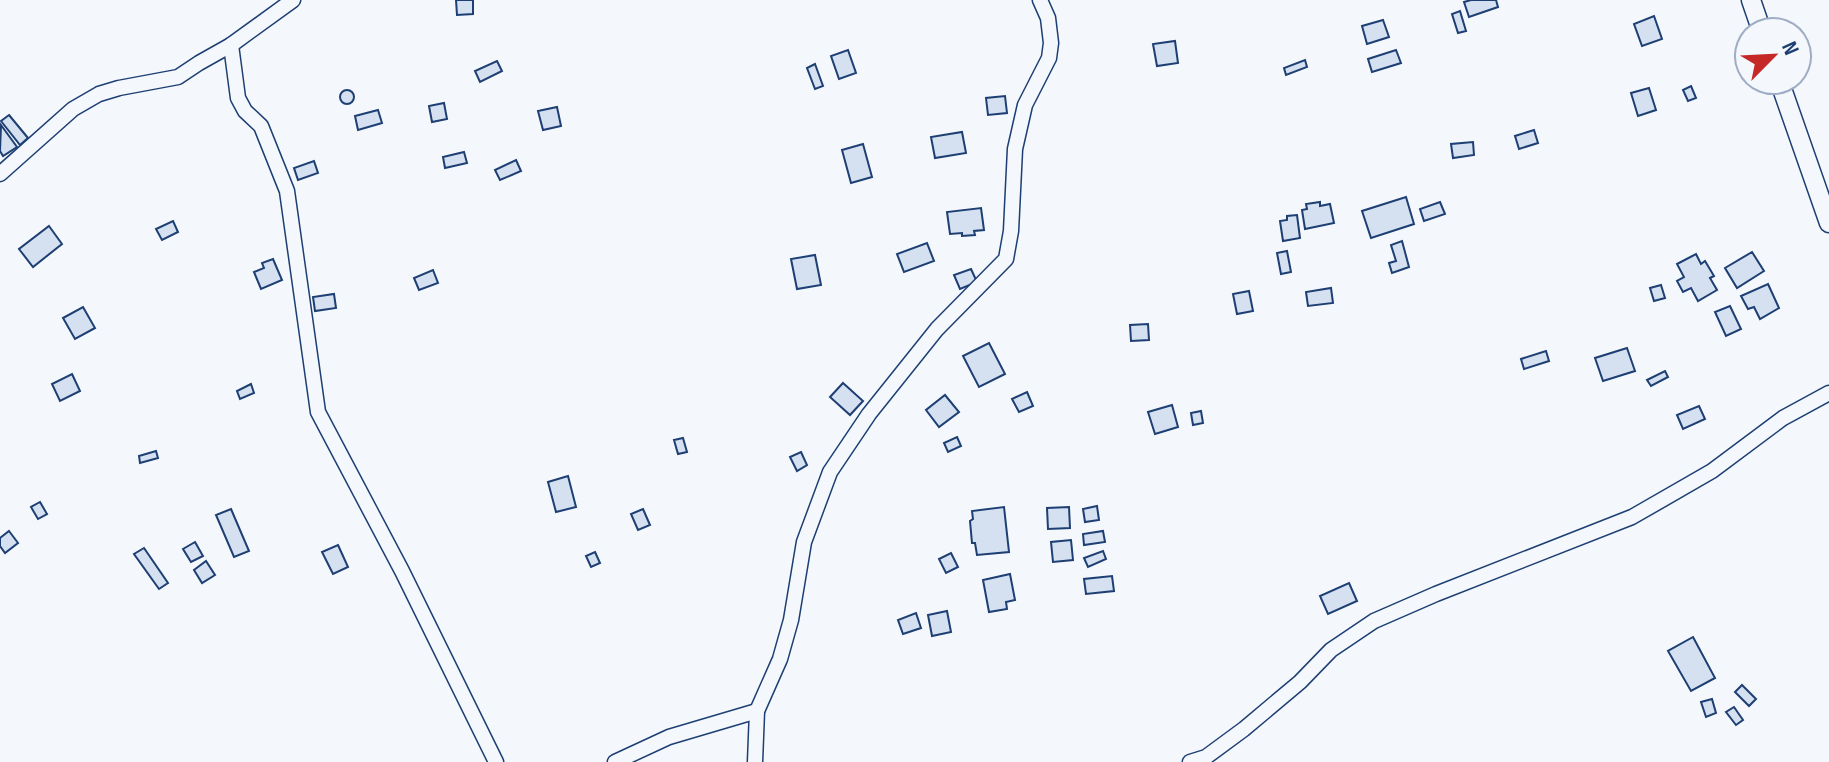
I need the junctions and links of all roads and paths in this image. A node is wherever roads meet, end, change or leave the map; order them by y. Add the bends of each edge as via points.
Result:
1 (293, 0) edge
2 (1040, 0) edge
3 (231, 45) junction
4 (1785, 96) edge
5 (0, 174) edge
6 (1829, 223) edge
7 (1829, 393) edge
8 (757, 711) junction
9 (496, 762) edge
10 (615, 762) edge
11 (755, 762) edge
12 (1190, 762) edge

1 - 3 street
2 - 8 street via 1051,43 1025,105 1015,149 1006,259 937,329 830,472 804,542 780,659
3 - 5 street via 178,77 99,94 73,109
3 - 9 street via 238,98 261,126 287,191 318,412
4 - 6 main road
7 - 12 street via 1632,517 1374,621 1331,650 1244,729 1206,757
8 - 10 street via 669,737
8 - 11 street

